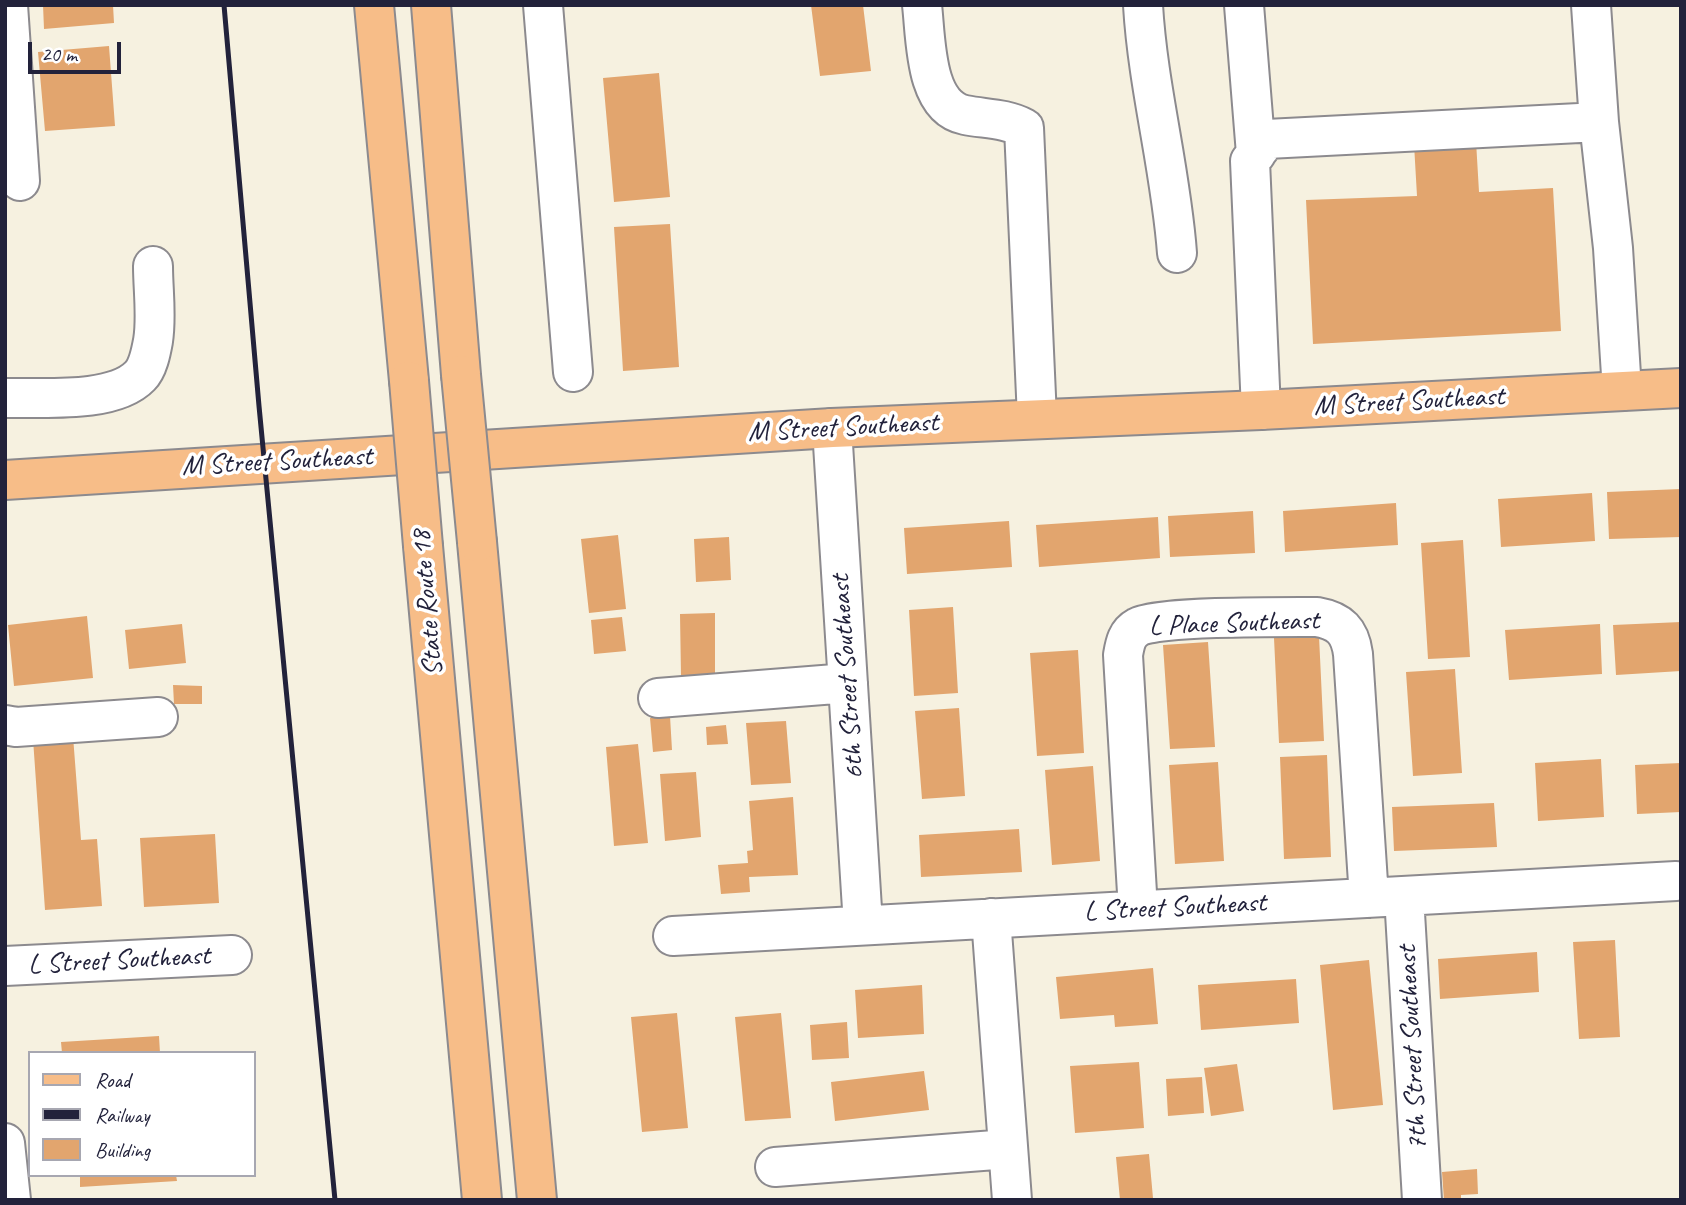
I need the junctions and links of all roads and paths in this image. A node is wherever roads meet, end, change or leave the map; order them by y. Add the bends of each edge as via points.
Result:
1 (8, 5) edge
2 (374, 5) edge
3 (431, 5) edge
4 (543, 5) edge
5 (922, 5) edge
6 (1143, 5) edge
7 (1244, 5) edge
8 (1591, 5) edge
9 (9, 76) edge
10 (1599, 122) junction
11 (1256, 154) junction
12 (20, 181) dead end
13 (1178, 253) dead end
14 (153, 266) dead end
15 (573, 372) dead end
16 (1681, 388) edge
17 (1622, 391) junction
18 (5, 398) edge
19 (1261, 410) junction
20 (1037, 418) junction
21 (832, 428) junction
22 (5, 480) edge
23 (848, 683) junction
24 (658, 698) dead end
25 (158, 717) dead end
26 (5, 725) edge
27 (1676, 881) dead end
28 (1386, 897) junction
29 (1138, 910) junction
30 (990, 918) junction
31 (863, 925) junction
32 (673, 936) dead end
33 (232, 955) dead end
34 (5, 966) edge
35 (5, 1143) edge
36 (1008, 1149) junction
37 (775, 1167) dead end
38 (11, 1200) edge
39 (482, 1200) edge
40 (537, 1200) edge
41 (1012, 1200) edge
42 (1422, 1200) edge

1 - 9 street
2 - 39 main road, State Route 18, bridge
3 - 40 main road, State Route 18, bridge
4 - 15 street
5 - 20 street via 931,80 943,104 961,114 1024,128
6 - 13 street
7 - 11 street
8 - 10 street
9 - 12 street
10 - 11 street via 1267,139
10 - 17 street
11 - 19 street via 1250,161
14 - 18 street via 154,338 142,374 116,390 94,396
16 - 17 main road, M Street Southeast
17 - 19 main road, M Street Southeast
19 - 20 main road, M Street Southeast
20 - 21 main road, M Street Southeast
21 - 22 main road, M Street Southeast
21 - 23 street, 6th Street Southeast
23 - 24 street
23 - 31 street, 6th Street Southeast
25 - 26 street
27 - 28 street, L Street Southeast
28 - 29 street, L Street Southeast
28 - 29 street, L Place Southeast via 1347,631 1334,621 1317,617 1167,621 1132,631 1123,654
28 - 42 street, 7th Street Southeast
29 - 30 street, L Street Southeast
30 - 31 street, L Street Southeast
30 - 36 street
31 - 32 street, L Street Southeast
33 - 34 street, L Street Southeast
35 - 38 street
36 - 37 street
36 - 41 street

